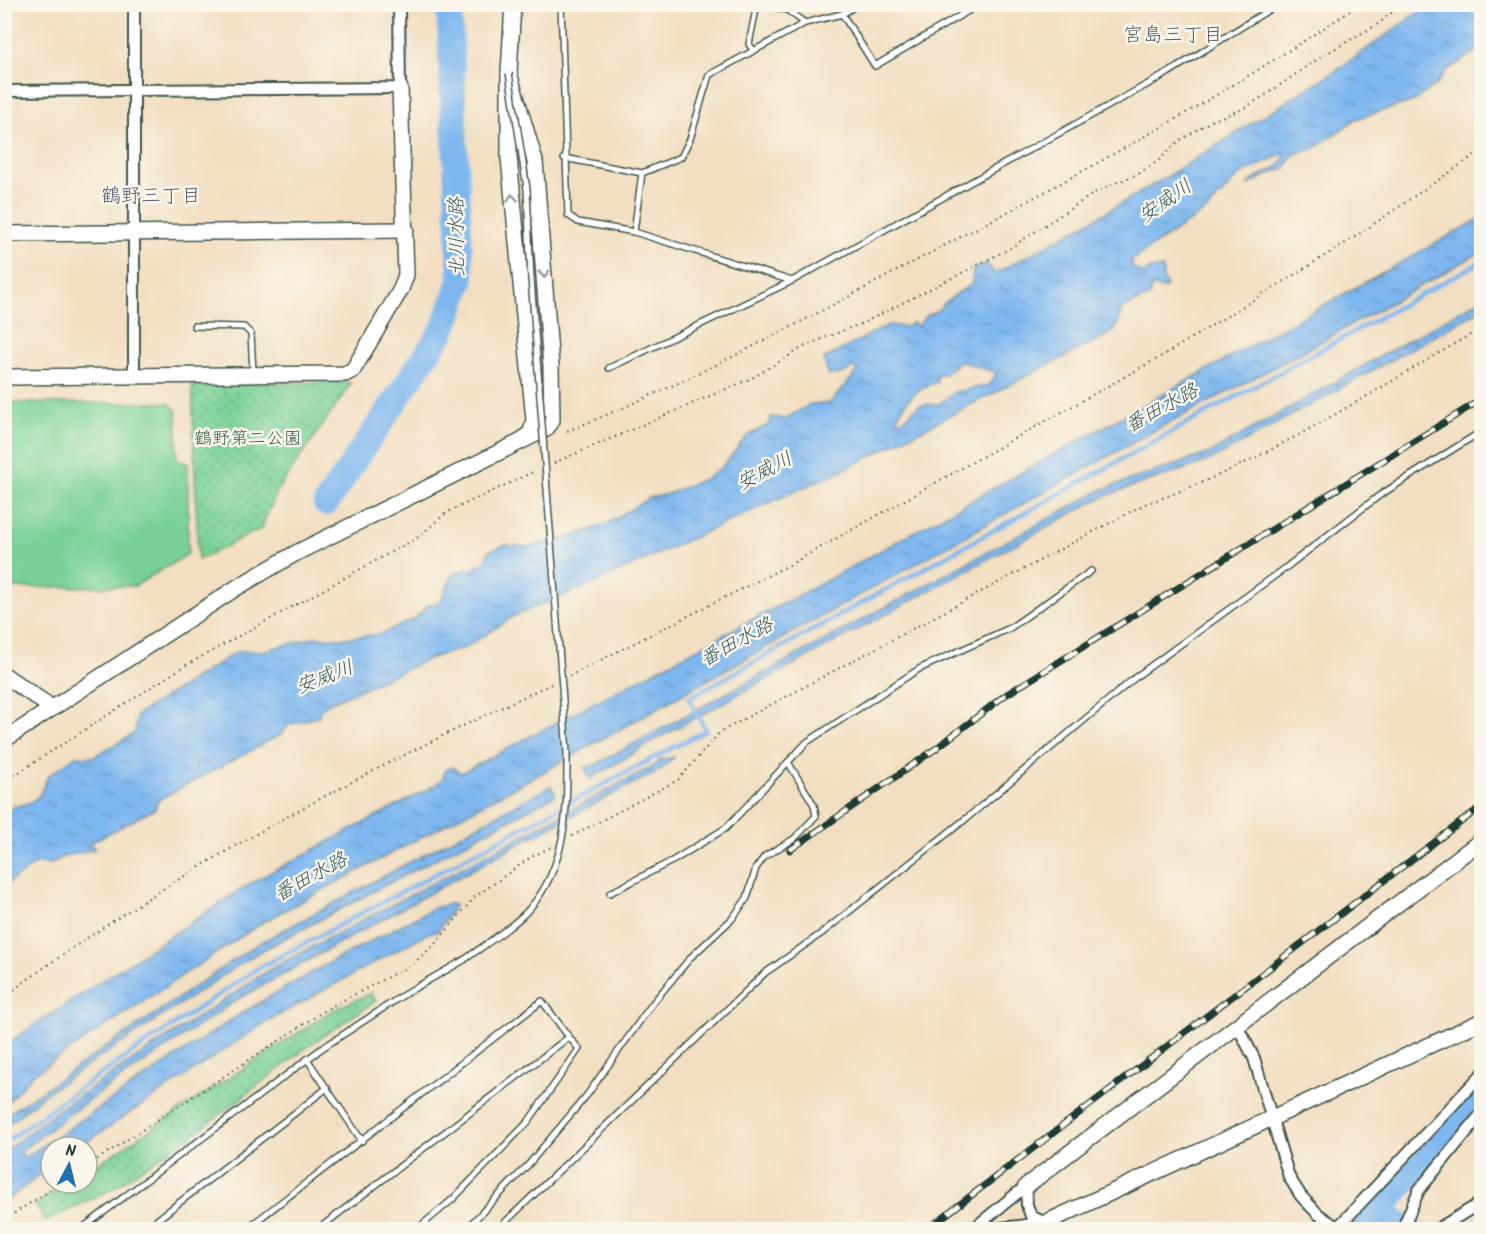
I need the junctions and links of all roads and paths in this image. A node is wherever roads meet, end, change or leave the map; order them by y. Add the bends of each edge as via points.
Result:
1 (134, 4) edge
2 (399, 4) edge
3 (513, 4) edge
4 (561, 4) edge
5 (757, 4) edge
6 (763, 4) edge
7 (859, 4) edge
8 (1278, 4) edge
9 (1360, 4) edge
10 (1402, 4) edge
11 (978, 5) edge
12 (842, 14) junction
13 (805, 24) junction
14 (753, 50) junction
15 (509, 73) junction
16 (400, 88) junction
17 (134, 89) junction
18 (4, 91) edge
19 (1482, 150) edge
20 (564, 158) junction
21 (642, 173) junction
22 (406, 230) junction
23 (634, 232) junction
24 (134, 233) junction
25 (4, 234) edge
26 (792, 281) junction
27 (194, 326) dead end
28 (1482, 328) edge
29 (609, 368) dead end
30 (253, 375) junction
31 (134, 376) junction
32 (4, 377) edge
33 (567, 431) dead end
34 (1482, 431) edge
35 (522, 440) junction
36 (546, 467) dead end
37 (535, 471) dead end
38 (1091, 571) dead end
39 (4, 675) edge
40 (52, 708) junction
41 (4, 740) edge
42 (788, 762) junction
43 (4, 782) edge
44 (1482, 840) edge
45 (562, 841) dead end
46 (552, 846) dead end
47 (610, 893) dead end
48 (4, 997) edge
49 (1482, 1021) edge
50 (1238, 1027) junction
51 (569, 1037) junction
52 (307, 1059) junction
53 (1482, 1074) edge
54 (327, 1088) junction
55 (1482, 1113) edge
56 (1273, 1119) junction
57 (362, 1141) junction
58 (99, 1158) edge
59 (1026, 1186) junction
60 (43, 1195) edge
61 (1479, 1206) edge
62 (4, 1220) edge
63 (1045, 1223) junction
64 (1340, 1228) edge
65 (1438, 1229) edge
66 (80, 1230) edge
67 (144, 1230) edge
68 (245, 1230) edge
69 (317, 1230) edge
70 (416, 1230) edge
71 (465, 1230) edge
72 (497, 1230) edge
73 (972, 1230) edge
74 (982, 1230) edge
75 (1402, 1230) edge

1 - 17 street
2 - 16 street
3 - 15 street
4 - 20 lane
5 - 14 lane via 749,44
6 - 13 lane via 787,10
7 - 12 lane
8 - 26 lane via 1168,73
9 - 33 path via 1075,177 783,332 675,385
10 - 36 path via 1378,24 1243,109 1211,121 1179,141 1149,167 1099,190 1007,250 865,322 807,345 752,378
11 - 12 lane via 875,66
12 - 13 lane
13 - 14 lane
14 - 21 lane via 709,75 681,157
35 -> 15 street via 531,432 534,420 509,158
15 -> 35 street via 535,161 553,410 546,429
15 - 52 lane, bridge via 527,189 567,753 567,817 557,863 530,909 464,960 378,1010
16 - 17 street
16 - 22 street
17 - 18 street
17 - 24 street
19 - 48 path via 1349,241 1167,353 791,564 434,739 285,818 184,875 50,962
20 - 21 lane
20 - 23 lane via 568,215 578,222
21 - 23 lane
22 - 24 street
22 - 30 street via 406,275 401,289 353,370 345,374
23 - 26 lane
24 - 25 street
24 - 31 street
26 - 29 lane
27 - 30 lane via 244,327 251,334
28 - 45 path via 1246,464 1145,504 720,732 678,780
30 - 31 street
31 - 32 street
34 - 72 lane via 1380,495 1137,676 968,817 822,933 765,973
35 - 40 street via 296,553
37 - 43 path via 446,513 417,538 181,668
38 - 42 lane via 1010,628 919,669 807,742
39 - 40 street
40 - 41 street
42 - 47 lane via 726,828
42 - 71 lane via 814,805 816,816 811,824 765,856 756,868 747,898 732,919 691,957 587,1095 528,1165
44 - 50 street
46 - 58 path via 475,897 413,964 330,1007
49 - 56 street
50 - 56 street via 1254,1058
50 - 59 street
51 - 57 lane via 542,1001
51 - 69 lane
51 - 70 lane via 579,1049 528,1122 453,1199
52 - 54 lane
52 - 66 lane
53 - 64 street
54 - 57 lane
54 - 67 lane
55 - 75 street via 1416,1197
56 - 63 street
56 - 64 street via 1289,1177 1318,1214
57 - 68 lane
59 - 63 street via 1031,1216
59 - 73 street
60 - 62 path
61 - 65 street
63 - 74 street

